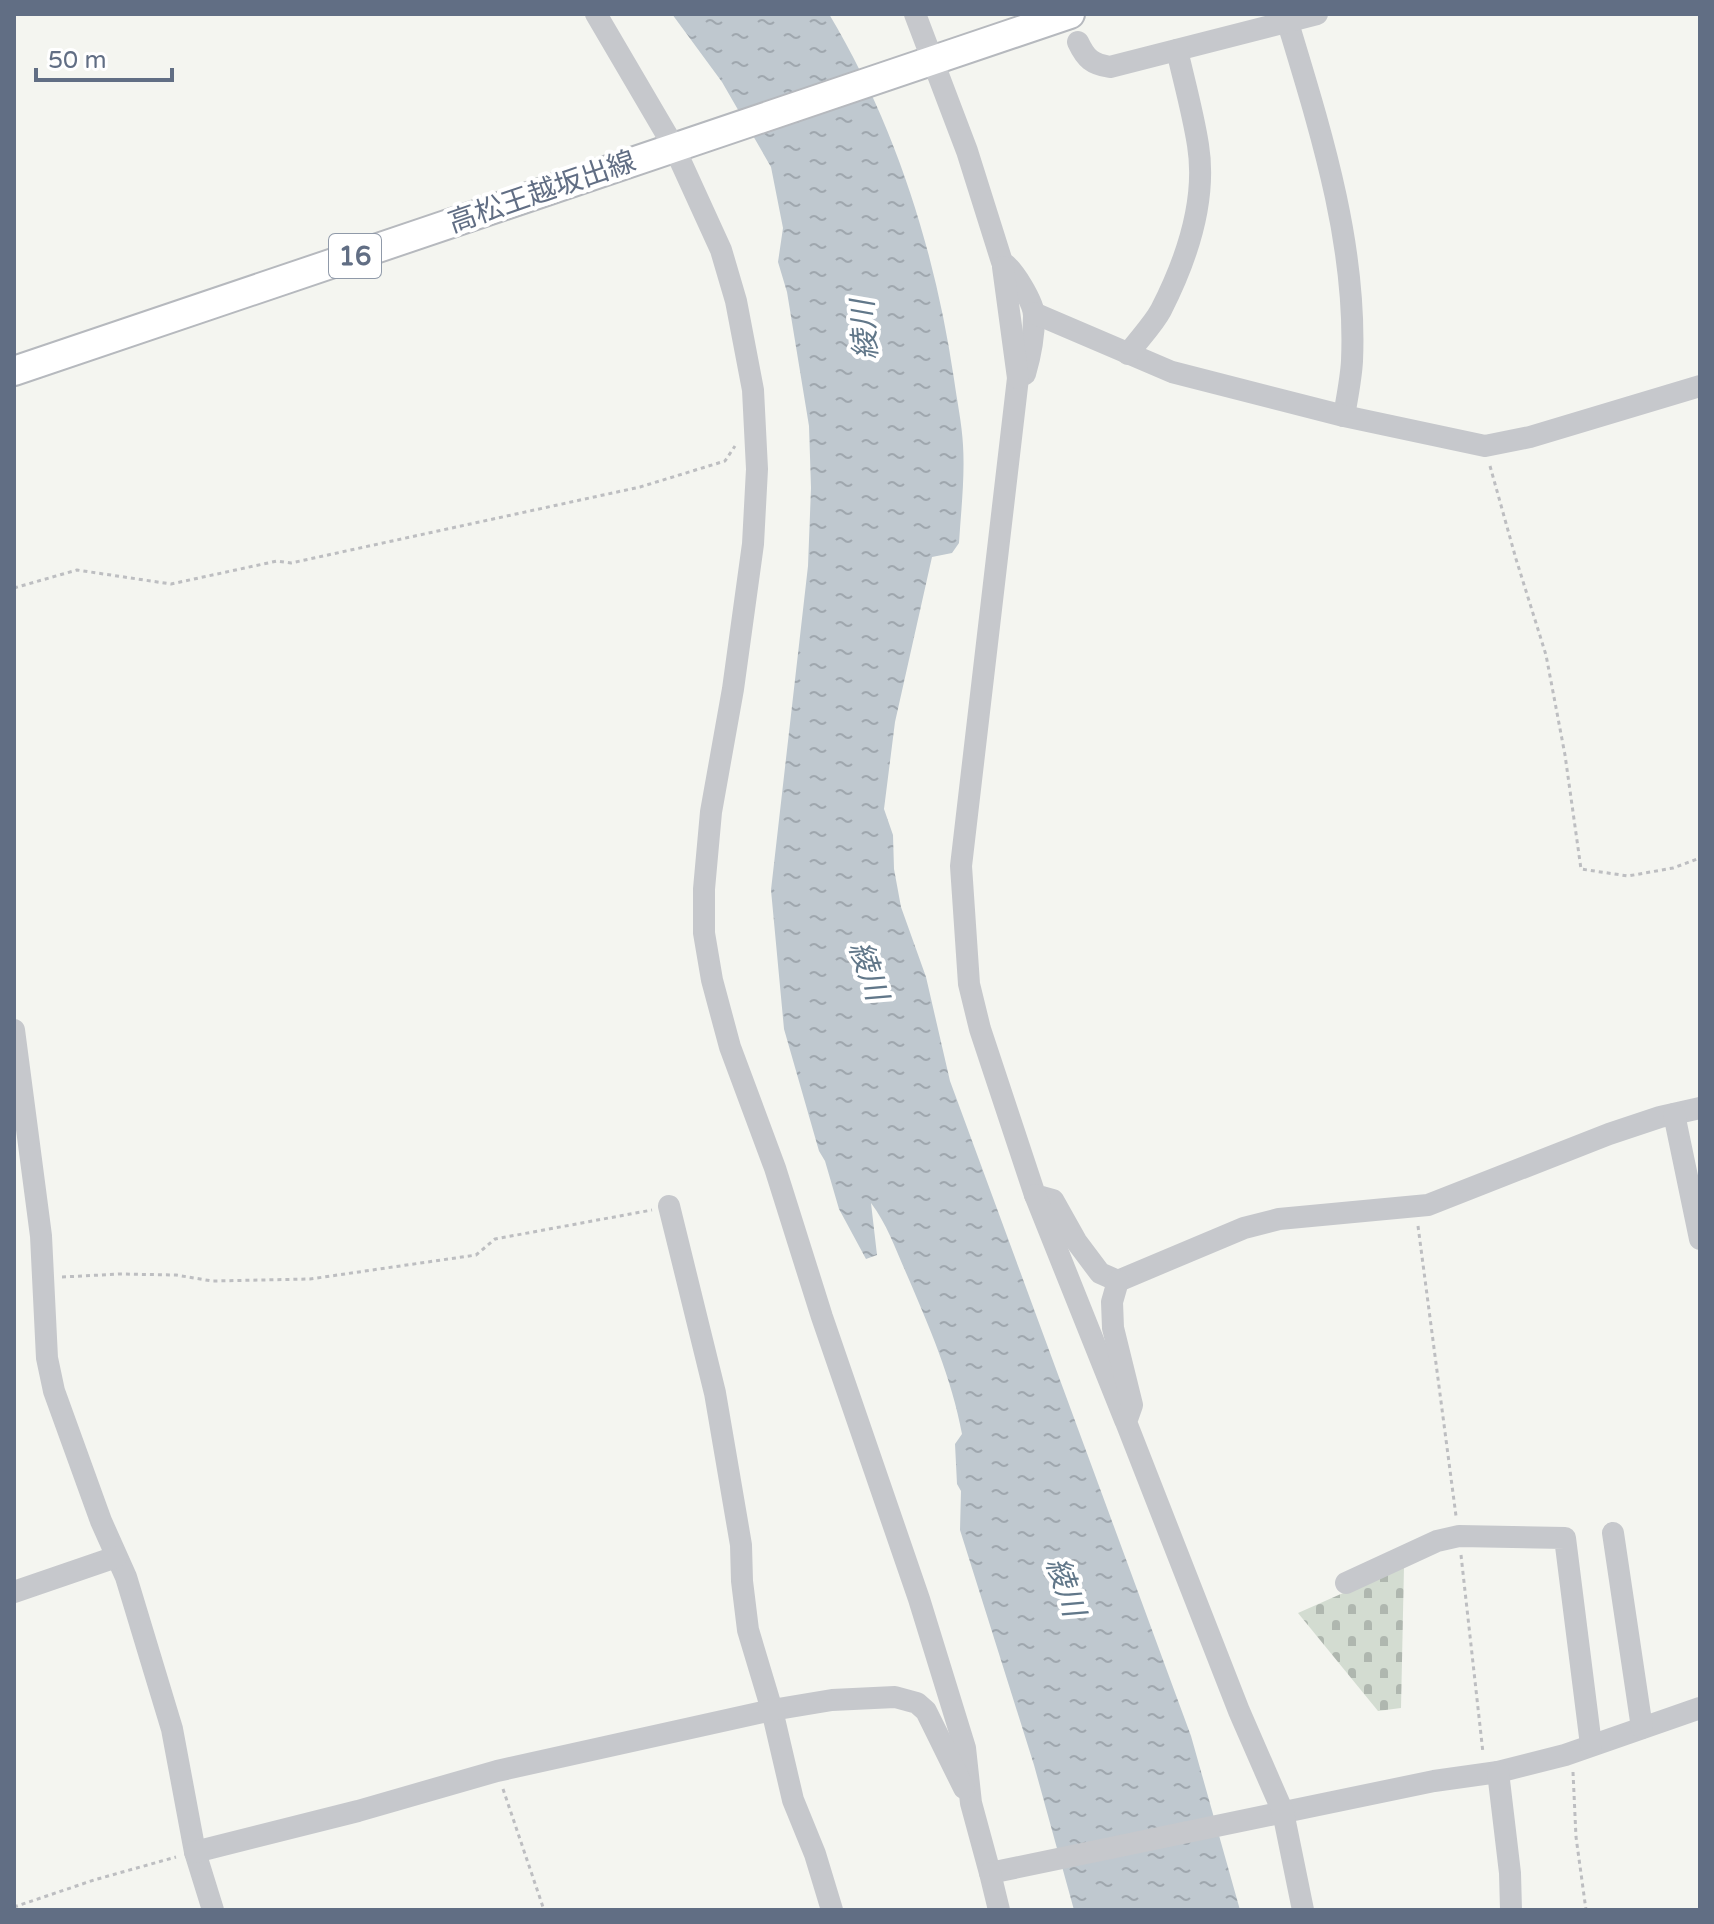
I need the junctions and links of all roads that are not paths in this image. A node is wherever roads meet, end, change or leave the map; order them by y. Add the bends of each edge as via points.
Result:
1 (596, 14) edge
2 (915, 14) edge
3 (1070, 14) edge
4 (1300, 18) edge
5 (1078, 42) dead end
6 (1177, 50) junction
7 (927, 62) junction
8 (685, 143) junction
9 (1002, 262) junction
10 (1034, 313) junction
11 (1128, 354) junction
12 (14, 371) edge
13 (1018, 378) junction
14 (1700, 386) edge
15 (1344, 416) junction
16 (14, 1030) edge
17 (1700, 1108) edge
18 (1674, 1114) junction
19 (1035, 1195) junction
20 (669, 1206) road end
21 (1700, 1239) edge
22 (1118, 1281) junction
23 (1126, 1422) junction
24 (1613, 1533) dead end
25 (116, 1557) junction
26 (1346, 1583) dead end
27 (14, 1592) edge
28 (1700, 1708) edge
29 (772, 1710) junction
30 (1642, 1728) junction
31 (1582, 1749) junction
32 (1496, 1763) junction
33 (971, 1803) junction
34 (1276, 1813) junction
35 (195, 1852) junction
36 (995, 1872) junction
37 (213, 1910) edge
38 (832, 1910) edge
39 (999, 1910) edge
40 (1303, 1910) edge
41 (1511, 1910) edge

1 - 8 street
2 - 7 street
3 - 7 main road, 高松王越坂出線 / 16
4 - 6 street
4 - 15 street via 1335,187 1350,296 1352,362
5 - 6 street via 1093,64 1110,67
6 - 11 street via 1198,147 1196,216 1160,312
7 - 8 main road, 高松王越坂出線 / 16
7 - 9 street
8 - 12 main road, 高松王越坂出線 / 16
8 - 33 street via 736,301 753,390 757,469 753,544 704,889 712,980 730,1047 919,1599 965,1748
9 - 10 street via 1011,267
9 - 13 street
10 - 11 street
10 - 13 street via 1028,363
11 - 15 street via 1172,372
13 - 19 street via 961,866 969,984
14 - 15 street via 1485,446
16 - 25 street via 41,1236 47,1358 54,1391
17 - 18 street
18 - 21 street
18 - 22 street via 1428,1205 1279,1219 1244,1228
19 - 22 street via 1053,1200 1100,1273
19 - 23 street
20 - 29 street via 715,1393 741,1545 748,1630
22 - 23 street via 1113,1328 1132,1405
23 - 34 street
24 - 30 street
25 - 27 street
25 - 35 street via 172,1729
26 - 31 street via 1459,1536 1565,1538
28 - 30 street
29 - 33 street via 847,1699 895,1697 917,1703 926,1711
29 - 35 street via 497,1771
29 - 38 street via 793,1800
30 - 31 street
31 - 32 street
32 - 34 street
32 - 41 street
33 - 36 street
34 - 36 street
34 - 40 street
35 - 37 street
36 - 39 street

